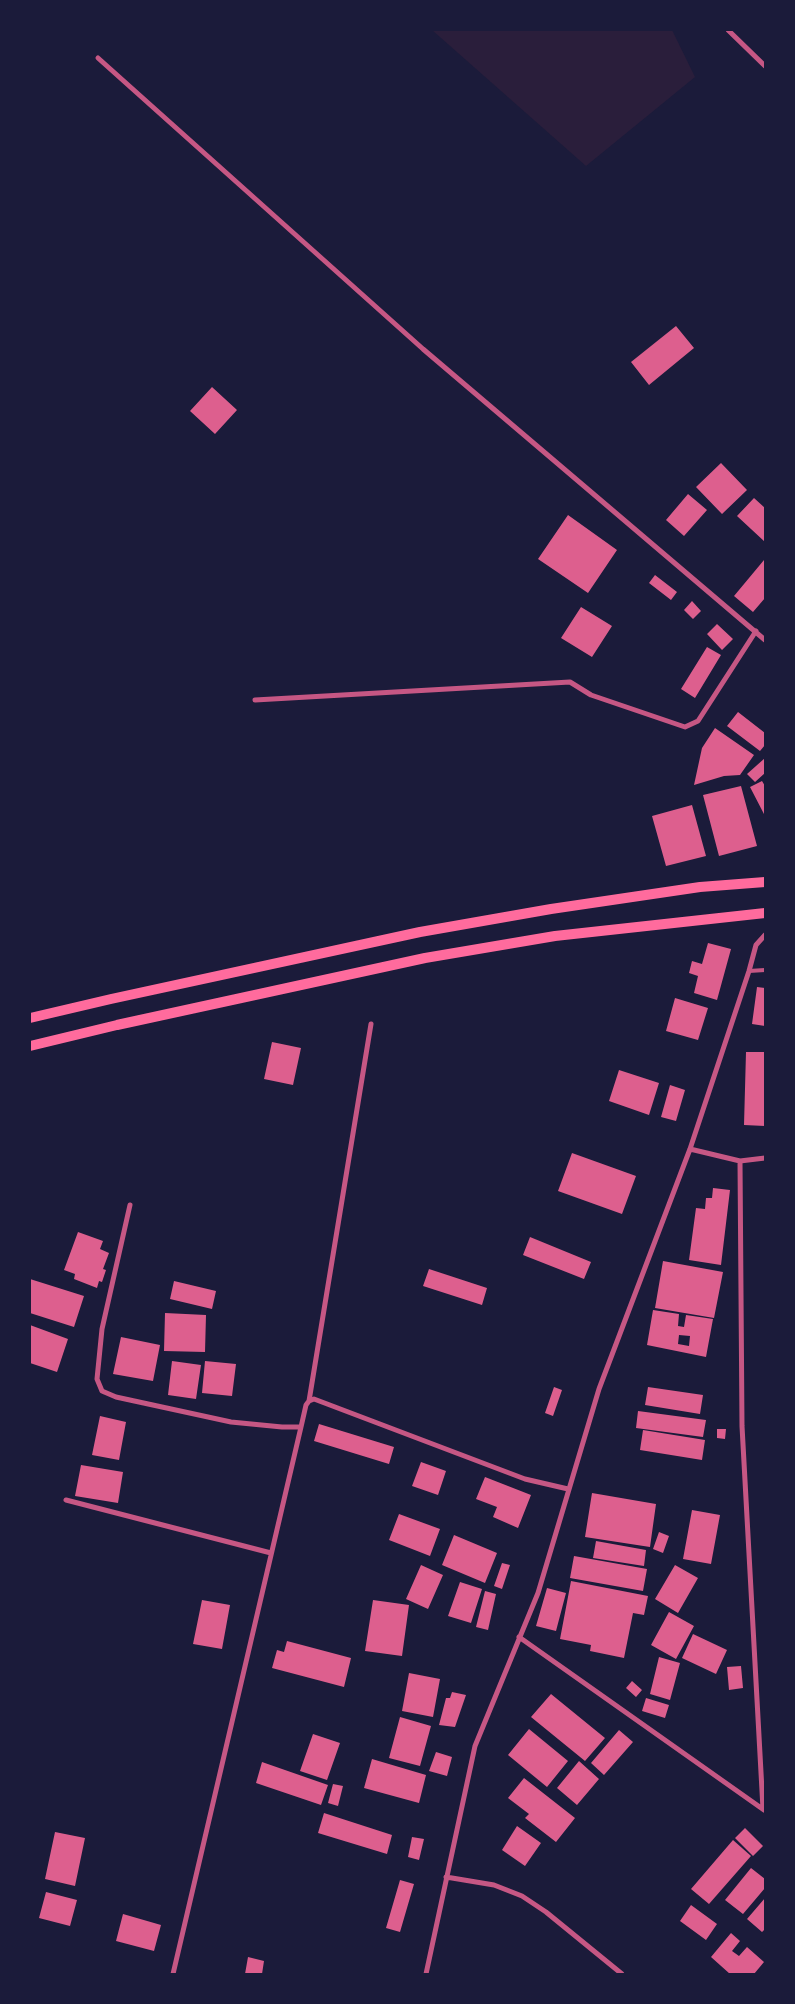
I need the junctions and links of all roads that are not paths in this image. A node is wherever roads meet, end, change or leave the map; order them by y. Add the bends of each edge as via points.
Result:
1 (728, 30) edge
2 (98, 58) dead end
3 (765, 66) edge
4 (756, 630) junction
5 (765, 640) edge
6 (255, 700) dead end
7 (765, 882) edge
8 (765, 912) edge
9 (765, 935) edge
10 (765, 970) edge
11 (749, 971) junction
12 (30, 1018) edge
13 (371, 1024) dead end
14 (30, 1046) edge
15 (690, 1149) junction
16 (765, 1158) edge
17 (740, 1161) junction
18 (130, 1205) dead end
19 (309, 1401) junction
20 (301, 1427) junction
21 (568, 1489) junction
22 (66, 1500) dead end
23 (271, 1553) junction
24 (519, 1638) junction
25 (764, 1810) edge
26 (446, 1877) junction
27 (173, 1974) edge
28 (426, 1974) edge
29 (622, 1974) edge

1 - 3 street
2 - 4 street via 423,349
4 - 5 street
4 - 6 street via 698,721 685,728 591,695 570,682
7 - 12 main road via 700,887 420,932
8 - 14 main road via 555,936 425,958
9 - 11 street via 756,945
10 - 11 lane
11 - 15 street
13 - 19 street
15 - 17 street
15 - 21 street via 599,1389
16 - 17 street
17 - 25 street via 742,1426
18 - 20 street via 102,1329 97,1379 102,1390 116,1397 231,1422
19 - 20 street
19 - 21 street via 314,1399 525,1480
20 - 23 street
21 - 24 street via 538,1592
22 - 23 street
23 - 27 street
24 - 25 street
24 - 26 street via 475,1746
26 - 28 street
26 - 29 street via 494,1885 522,1896

